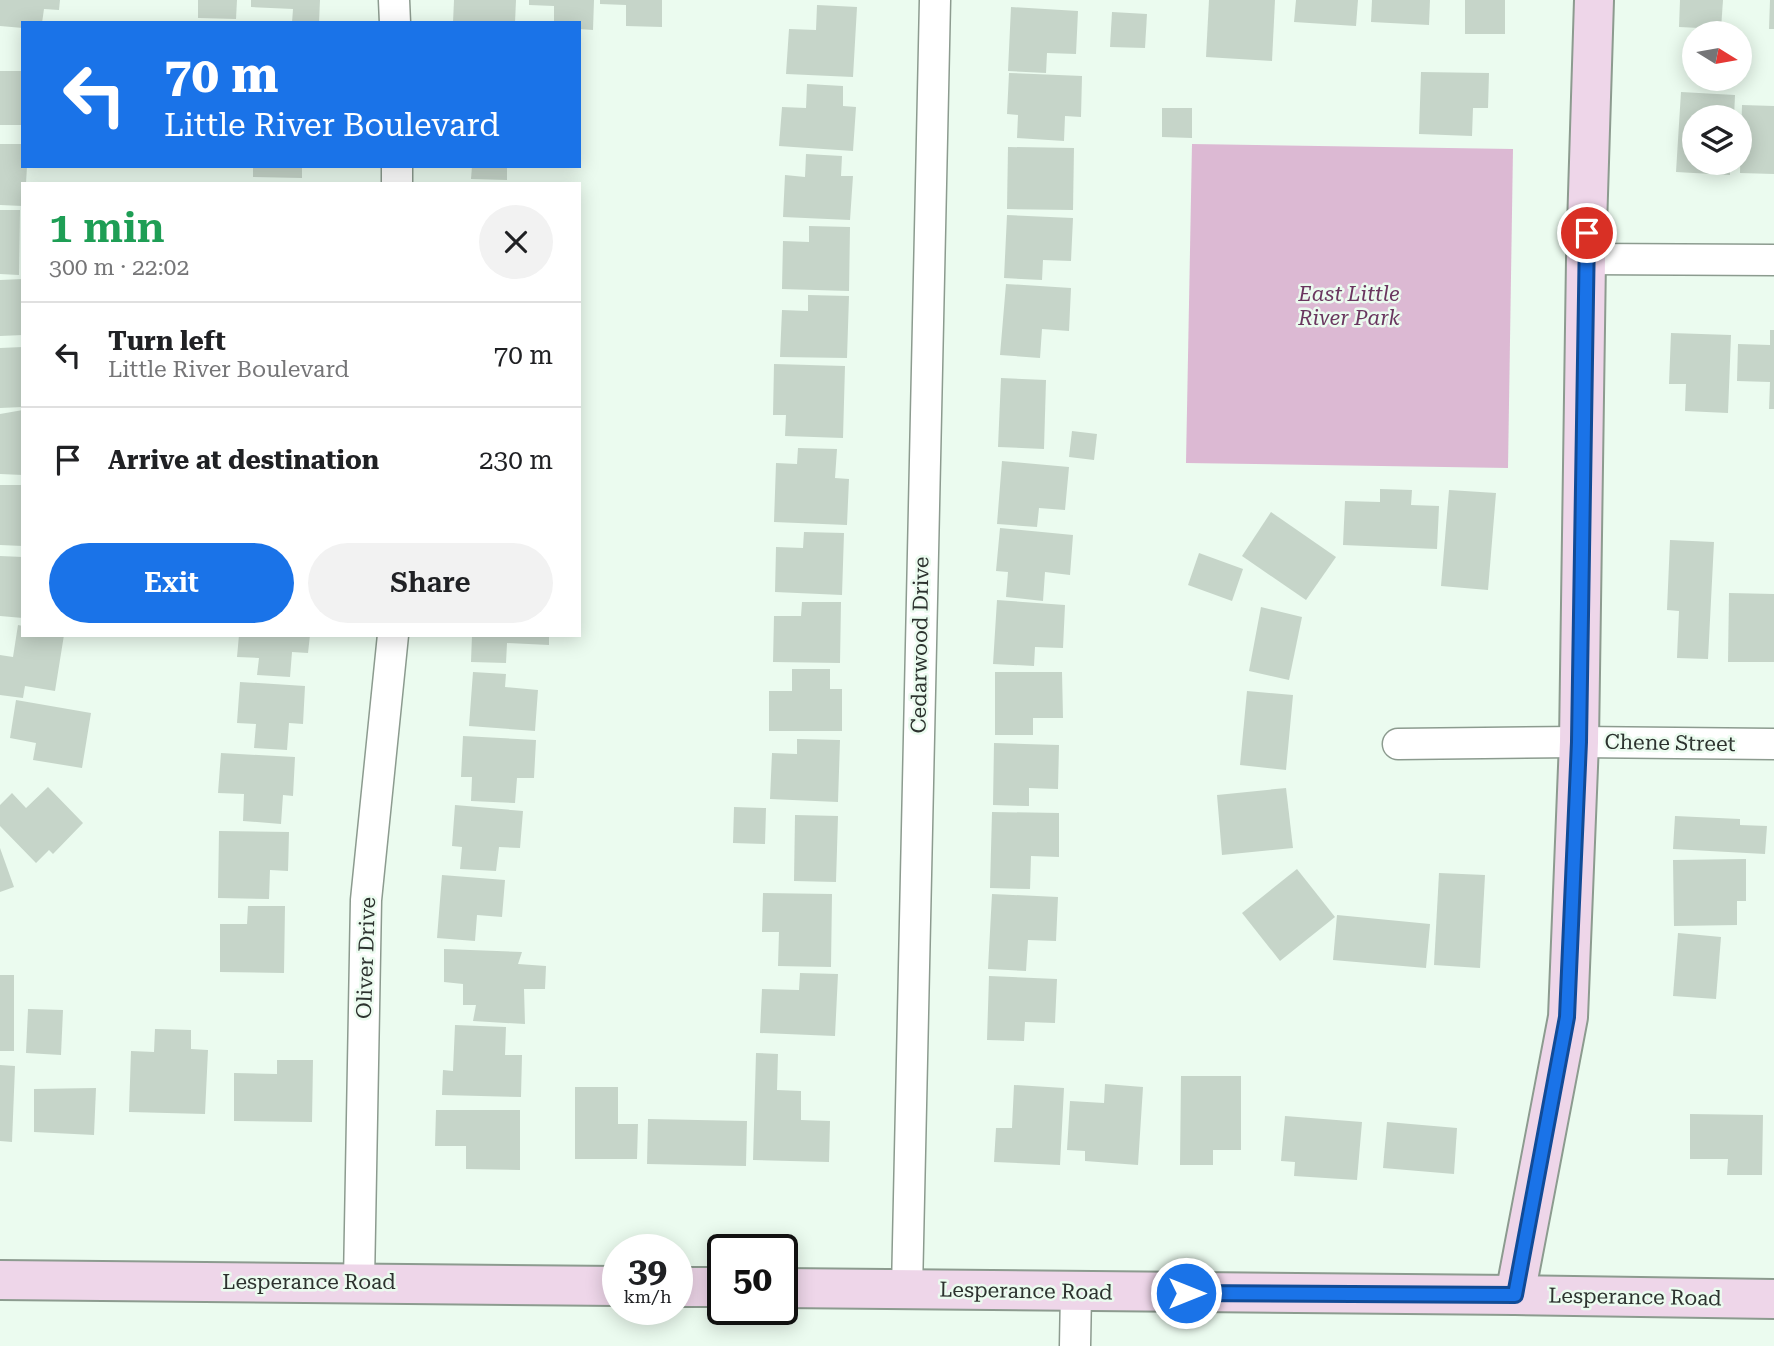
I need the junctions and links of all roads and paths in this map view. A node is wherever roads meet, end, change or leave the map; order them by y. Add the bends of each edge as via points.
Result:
1 (394, 0) edge
2 (935, 0) edge
3 (1594, 0) edge
4 (394, 21) edge
5 (1586, 259) junction
6 (1774, 260) edge
7 (393, 637) edge
8 (1579, 742) junction
9 (1398, 744) dead end
10 (1774, 744) edge
11 (0, 1280) edge
12 (359, 1282) junction
13 (602, 1286) edge
14 (798, 1288) edge
15 (906, 1290) junction
16 (1076, 1292) junction
17 (1515, 1295) junction
18 (1774, 1299) edge
19 (1076, 1346) edge

1 - 4 street
2 - 15 street, Cedarwood Drive
3 - 5 main road
5 - 6 street
5 - 8 main road
7 - 12 street, Oliver Drive via 366,900
8 - 9 street, Chene Street
8 - 10 street, Chene Street
8 - 17 main road via 1567,1017
11 - 12 main road, Lesperance Road
12 - 13 main road, Lesperance Road
14 - 15 main road, Lesperance Road
15 - 16 main road, Lesperance Road
16 - 17 main road, Lesperance Road
16 - 19 street
17 - 18 main road, Lesperance Road

